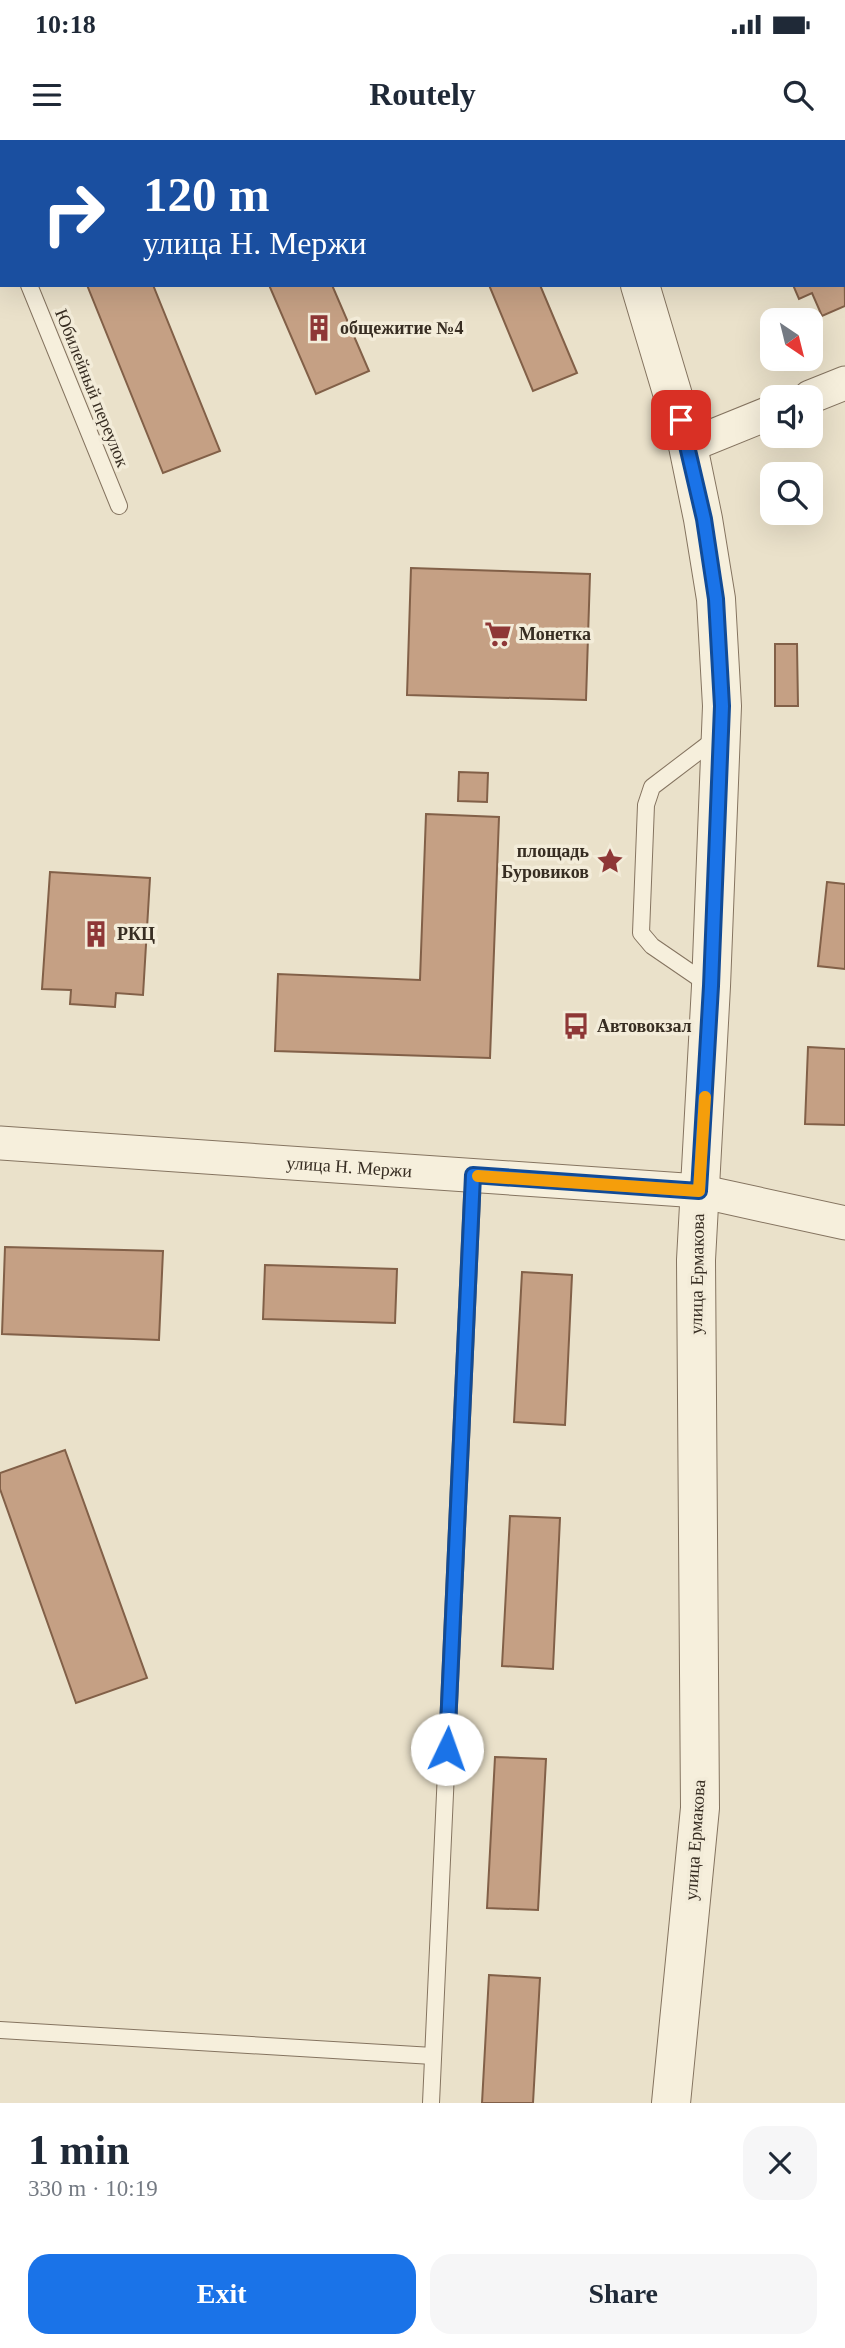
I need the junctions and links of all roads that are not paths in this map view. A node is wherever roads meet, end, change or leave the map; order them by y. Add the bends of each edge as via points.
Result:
1 (30, 287) edge
2 (641, 287) edge
3 (845, 383) edge
4 (823, 392) edge
5 (760, 417) edge
6 (688, 446) junction
7 (119, 506) dead end
8 (719, 736) junction
9 (711, 986) junction
10 (0, 1143) edge
11 (473, 1175) junction
12 (699, 1191) junction
13 (845, 1223) edge
14 (0, 2030) edge
15 (433, 2056) junction
16 (431, 2103) edge
17 (671, 2103) edge

1 - 7 lane, Юбилейный переулок
2 - 6 street, улица Ермакова
3 - 4 street
5 - 6 street
6 - 8 street, улица Ермакова via 716,599 722,706
8 - 9 street, улица Ермакова
8 - 9 lane via 652,786 646,804 641,933 652,946
9 - 12 street, улица Ермакова
10 - 11 street, улица Н. Мержи
11 - 12 street, улица Н. Мержи
11 - 15 lane
12 - 13 street, улица Н. Мержи
12 - 17 street, улица Ермакова via 700,1808
14 - 15 lane
15 - 16 lane

